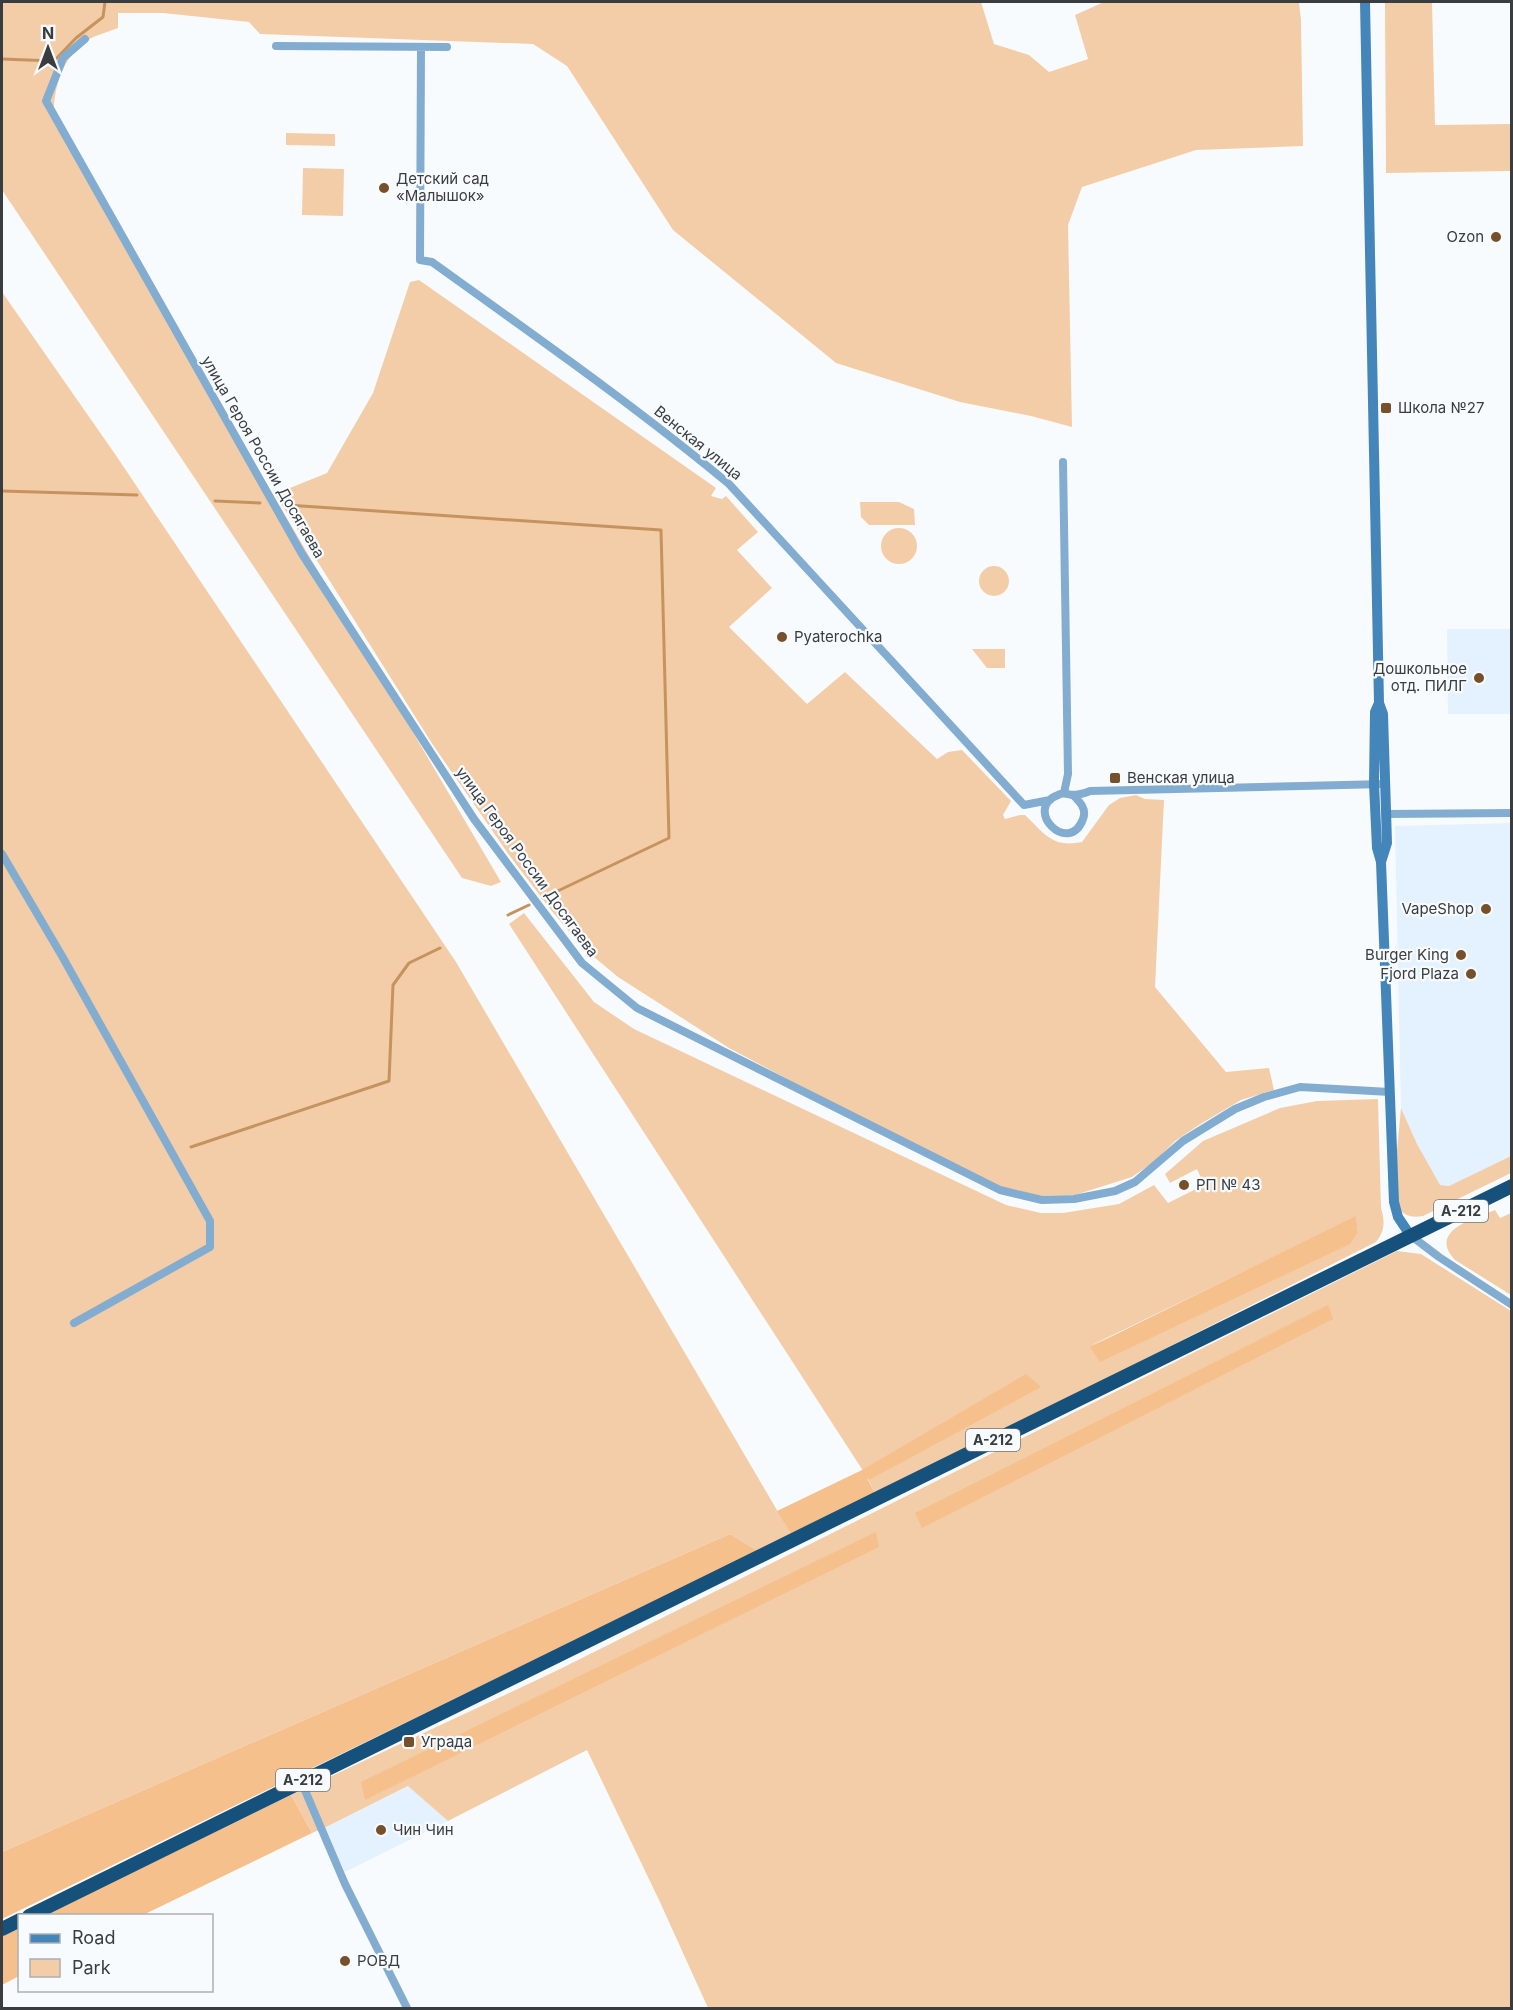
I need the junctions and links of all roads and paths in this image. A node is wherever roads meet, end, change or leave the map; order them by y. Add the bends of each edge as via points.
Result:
1 (1365, 2) edge
2 (85, 39) dead end
3 (276, 46) dead end
4 (421, 47) junction
5 (447, 47) dead end
6 (1063, 462) dead end
7 (1379, 784) junction
8 (1064, 793) junction
9 (1073, 795) junction
10 (1050, 800) junction
11 (1512, 813) edge
12 (1386, 814) junction
13 (2, 854) edge
14 (1381, 862) junction
15 (1390, 1092) junction
16 (1512, 1186) edge
17 (1410, 1235) junction
18 (1512, 1305) edge
19 (74, 1323) dead end
20 (301, 1781) junction
21 (33, 1914) edge
22 (18, 1921) edge
23 (2, 1929) edge
24 (407, 2008) edge

1 - 7 street
2 - 15 street, улица Героя России Досягаева via 63,58 46,101 308,564 474,819 582,963 627,1001 1000,1190 1042,1200 1074,1199 1115,1191 1135,1182 1183,1141 1235,1109 1264,1097 1300,1087
3 - 4 street
4 - 5 street
4 - 10 street, Венская улица via 420,260 432,262 540,340 678,441 729,484 1024,805
6 - 8 street via 1068,774
7 - 9 street
7 - 12 street
7 - 14 street via 1377,848
8 - 9 street
8 - 10 street
9 - 10 street via 1083,803 1085,816 1080,827 1069,833 1057,832 1047,824 1045,811
11 - 12 street
12 - 14 street via 1387,843
13 - 19 street via 210,1221 210,1248
14 - 15 street
15 - 17 street via 1394,1202
16 - 17 highway, А-212
17 - 18 street
17 - 20 highway, А-212
20 - 21 highway, А-212
20 - 24 street via 345,1884
22 - 23 highway

